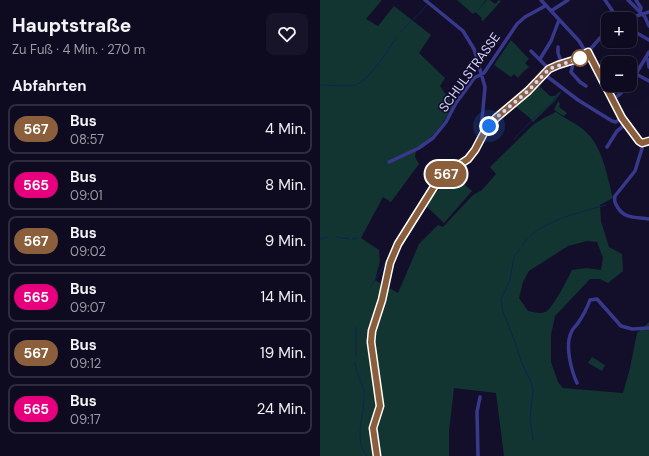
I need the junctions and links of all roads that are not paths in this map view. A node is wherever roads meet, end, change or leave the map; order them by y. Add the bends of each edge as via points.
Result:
1 (425, 0) edge
2 (541, 0) edge
3 (568, 0) edge
4 (605, 0) edge
5 (628, 0) edge
6 (636, 0) edge
7 (545, 6) junction
8 (551, 11) junction
9 (613, 12) edge
10 (649, 12) edge
11 (642, 14) junction
12 (637, 16) edge
13 (560, 20) junction
14 (649, 26) edge
15 (637, 33) edge
16 (601, 37) edge
17 (649, 40) edge
18 (558, 47) dead end
19 (532, 51) dead end
20 (588, 52) junction
21 (649, 52) edge
22 (646, 58) junction
23 (540, 59) junction
24 (574, 61) junction
25 (562, 64) junction
26 (649, 67) edge
27 (549, 69) junction
28 (637, 72) edge
29 (544, 74) junction
30 (637, 75) edge
31 (481, 76) junction
32 (649, 81) edge
33 (586, 86) dead end
34 (622, 92) edge
35 (612, 100) junction
36 (622, 118) junction
37 (626, 124) junction
38 (485, 131) junction
39 (649, 141) edge
40 (644, 142) junction
41 (607, 147) dead end
42 (389, 162) dead end
43 (649, 219) edge
44 (649, 328) edge
45 (577, 383) dead end
46 (480, 397) dead end
47 (377, 456) edge
48 (478, 456) edge

1 - 31 street via 463,31 474,49
2 - 7 street
3 - 8 street
4 - 9 street
5 - 11 street
6 - 11 street
7 - 8 street
7 - 31 street, SCHULSTRASSE via 525,17 513,29
8 - 13 street
10 - 11 street
11 - 12 street
11 - 14 street
13 - 20 street
13 - 23 street
15 - 17 street
16 - 20 street
18 - 25 street
19 - 23 street
20 - 24 street
20 - 35 street
21 - 22 street
22 - 26 street
22 - 28 street
23 - 27 street
24 - 25 street
24 - 33 street via 571,72
25 - 27 street
27 - 29 street
29 - 36 street via 613,121
29 - 38 street
30 - 32 street
31 - 38 street via 485,91 482,120
31 - 42 street, SCHULSTRASSE via 474,78 433,138 419,148
34 - 35 street
35 - 36 street
36 - 37 street
37 - 40 street via 639,141
37 - 41 street via 617,131
38 - 47 street via 468,159 437,182 398,244 390,263 371,342 380,406 373,428
39 - 40 street
40 - 43 street via 637,167 614,200 625,215
44 - 45 street via 632,329 622,326 597,299 590,300 569,336 569,357
46 - 48 street via 477,412

